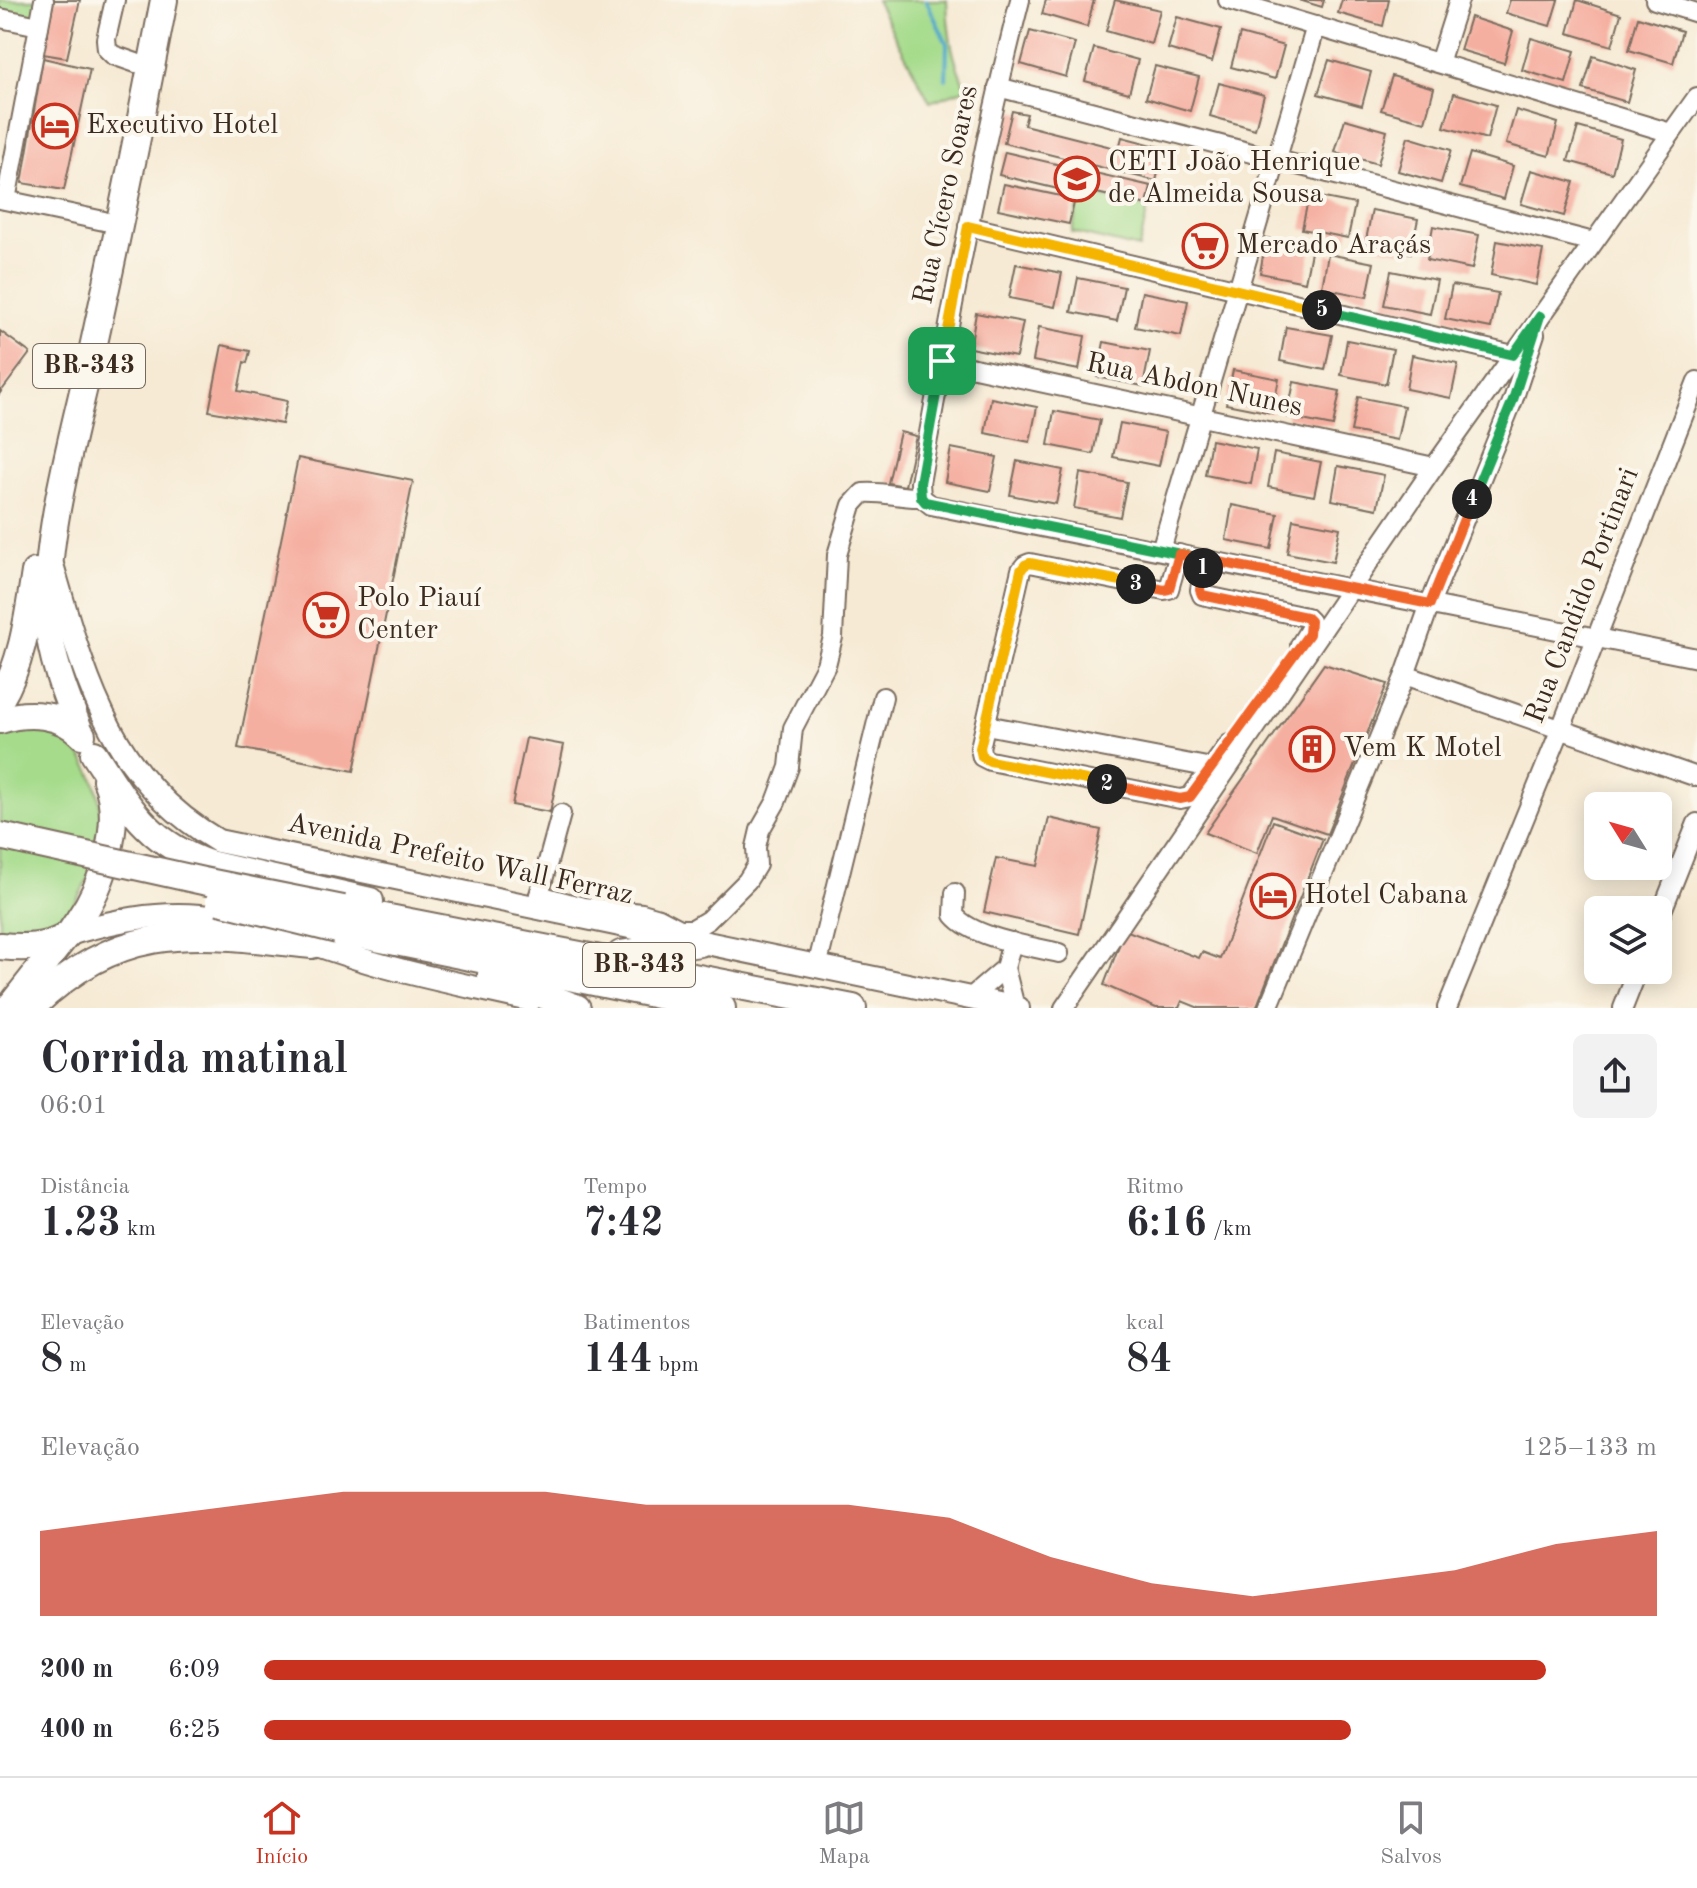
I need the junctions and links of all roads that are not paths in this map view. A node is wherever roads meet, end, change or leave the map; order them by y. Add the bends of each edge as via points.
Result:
1 (44, 0) edge
2 (115, 0) edge
3 (149, 0) edge
4 (164, 0) edge
5 (1020, 0) edge
6 (1228, 0) edge
7 (1459, 0) edge
8 (1655, 0) edge
9 (1697, 13) edge
10 (0, 18) edge
11 (39, 26) junction
12 (1316, 26) junction
13 (136, 63) junction
14 (1439, 63) junction
15 (998, 87) junction
16 (1697, 97) edge
17 (1671, 133) junction
18 (1277, 160) junction
19 (3, 199) edge
20 (104, 221) junction
21 (968, 226) junction
22 (1593, 242) junction
23 (1238, 290) junction
24 (1540, 316) junction
25 (1513, 355) junction
26 (942, 361) junction
27 (1697, 381) edge
28 (1201, 417) junction
29 (1434, 467) junction
30 (921, 497) junction
31 (1170, 552) junction
32 (1205, 559) junction
33 (52, 562) junction
34 (1351, 588) junction
35 (1430, 604) junction
36 (1597, 637) junction
37 (1697, 658) edge
38 (1405, 675) junction
39 (883, 697) dead end
40 (0, 700) edge
41 (0, 720) edge
42 (986, 725) junction
43 (1560, 731) junction
44 (87, 743) junction
45 (1212, 768) junction
46 (1697, 777) edge
47 (561, 814) dead end
48 (1697, 823) edge
49 (0, 836) edge
50 (0, 855) edge
51 (955, 893) dead end
52 (1668, 896) edge
53 (537, 902) junction
54 (340, 919) junction
55 (67, 936) junction
56 (421, 936) junction
57 (686, 937) junction
58 (1012, 942) junction
59 (312, 945) junction
60 (0, 946) edge
61 (1059, 953) dead end
62 (597, 957) junction
63 (817, 967) junction
64 (1005, 968) junction
65 (1632, 984) edge
66 (970, 998) junction
67 (9, 1008) edge
68 (31, 1008) edge
69 (566, 1008) edge
70 (577, 1008) edge
71 (722, 1008) edge
72 (853, 1008) edge
73 (1017, 1008) edge
74 (1064, 1008) edge
75 (1268, 1008) edge
76 (1447, 1008) edge
77 (1623, 1008) edge

1 - 11 street
2 - 13 street via 107,49
3 - 13 highway, BR-343
4 - 33 highway, BR-343 via 61,493
5 - 15 street, Rua Cícero Soares
6 - 12 street
7 - 14 street
8 - 9 street
10 - 11 street
11 - 19 street
12 - 14 street
12 - 18 street
13 - 20 highway, BR-343
14 - 17 street
15 - 18 street
15 - 21 street, Rua Cícero Soares
16 - 17 street
17 - 22 street
18 - 22 street
18 - 23 street
19 - 20 street
20 - 40 highway, BR-343 via 24,639
21 - 23 street
21 - 26 street, Rua Cícero Soares
22 - 24 street
23 - 25 street
23 - 28 street
24 - 25 street
24 - 35 street via 1513,400
25 - 29 street
26 - 28 street, Rua Abdon Nunes
26 - 30 street, Rua Cícero Soares
27 - 36 street, Rua Candido Portinari
28 - 29 street, Rua Abdon Nunes
28 - 31 street
29 - 34 street
30 - 31 street via 931,505
30 - 57 street via 863,493 852,505 837,555 833,637 826,665 793,728 789,767 760,830 757,865 747,881
31 - 32 street
31 - 42 street via 1172,583 1164,590 1025,565
32 - 34 street
32 - 45 street via 1202,595 1300,615 1311,627
33 - 44 highway, BR-343 via 52,646
33 - 53 main road, Avenida Prefeito Wall Ferraz via 98,708 143,781 192,826 218,841 249,849
34 - 35 street
34 - 74 street
35 - 36 street
35 - 38 street
36 - 37 street
36 - 43 street, Rua Candido Portinari
38 - 43 street
38 - 75 street
39 - 63 street
41 - 44 highway via 47,716 61,720
42 - 45 street
42 - 45 street via 980,748 990,761 1180,799 1190,797
43 - 46 street
43 - 76 street, Rua Candido Portinari
44 - 55 highway, BR-343 via 109,788 110,841 98,885
44 - 56 highway, BR-343 via 136,817 188,857 363,898
47 - 53 street
48 - 52 street
49 - 54 highway, bridge via 203,881
50 - 54 highway, bridge
51 - 58 street via 954,915 961,923
53 - 57 main road, Avenida Prefeito Wall Ferraz
54 - 56 highway
55 - 59 main road, BR-343 via 145,916 202,916
55 - 60 highway, BR-343 via 29,948
55 - 67 highway
56 - 62 highway, BR-343
56 - 70 highway
56 - 71 highway via 467,958
57 - 62 highway
57 - 63 main road, Avenida Prefeito Wall Ferraz
58 - 61 street
58 - 64 street
59 - 68 highway via 206,935 146,940 92,961
59 - 69 main road, BR-343
62 - 72 highway, BR-343
63 - 66 main road, Avenida Prefeito Wall Ferraz
64 - 66 street
64 - 73 street
65 - 77 street
66 - 73 main road, Avenida Prefeito Wall Ferraz

